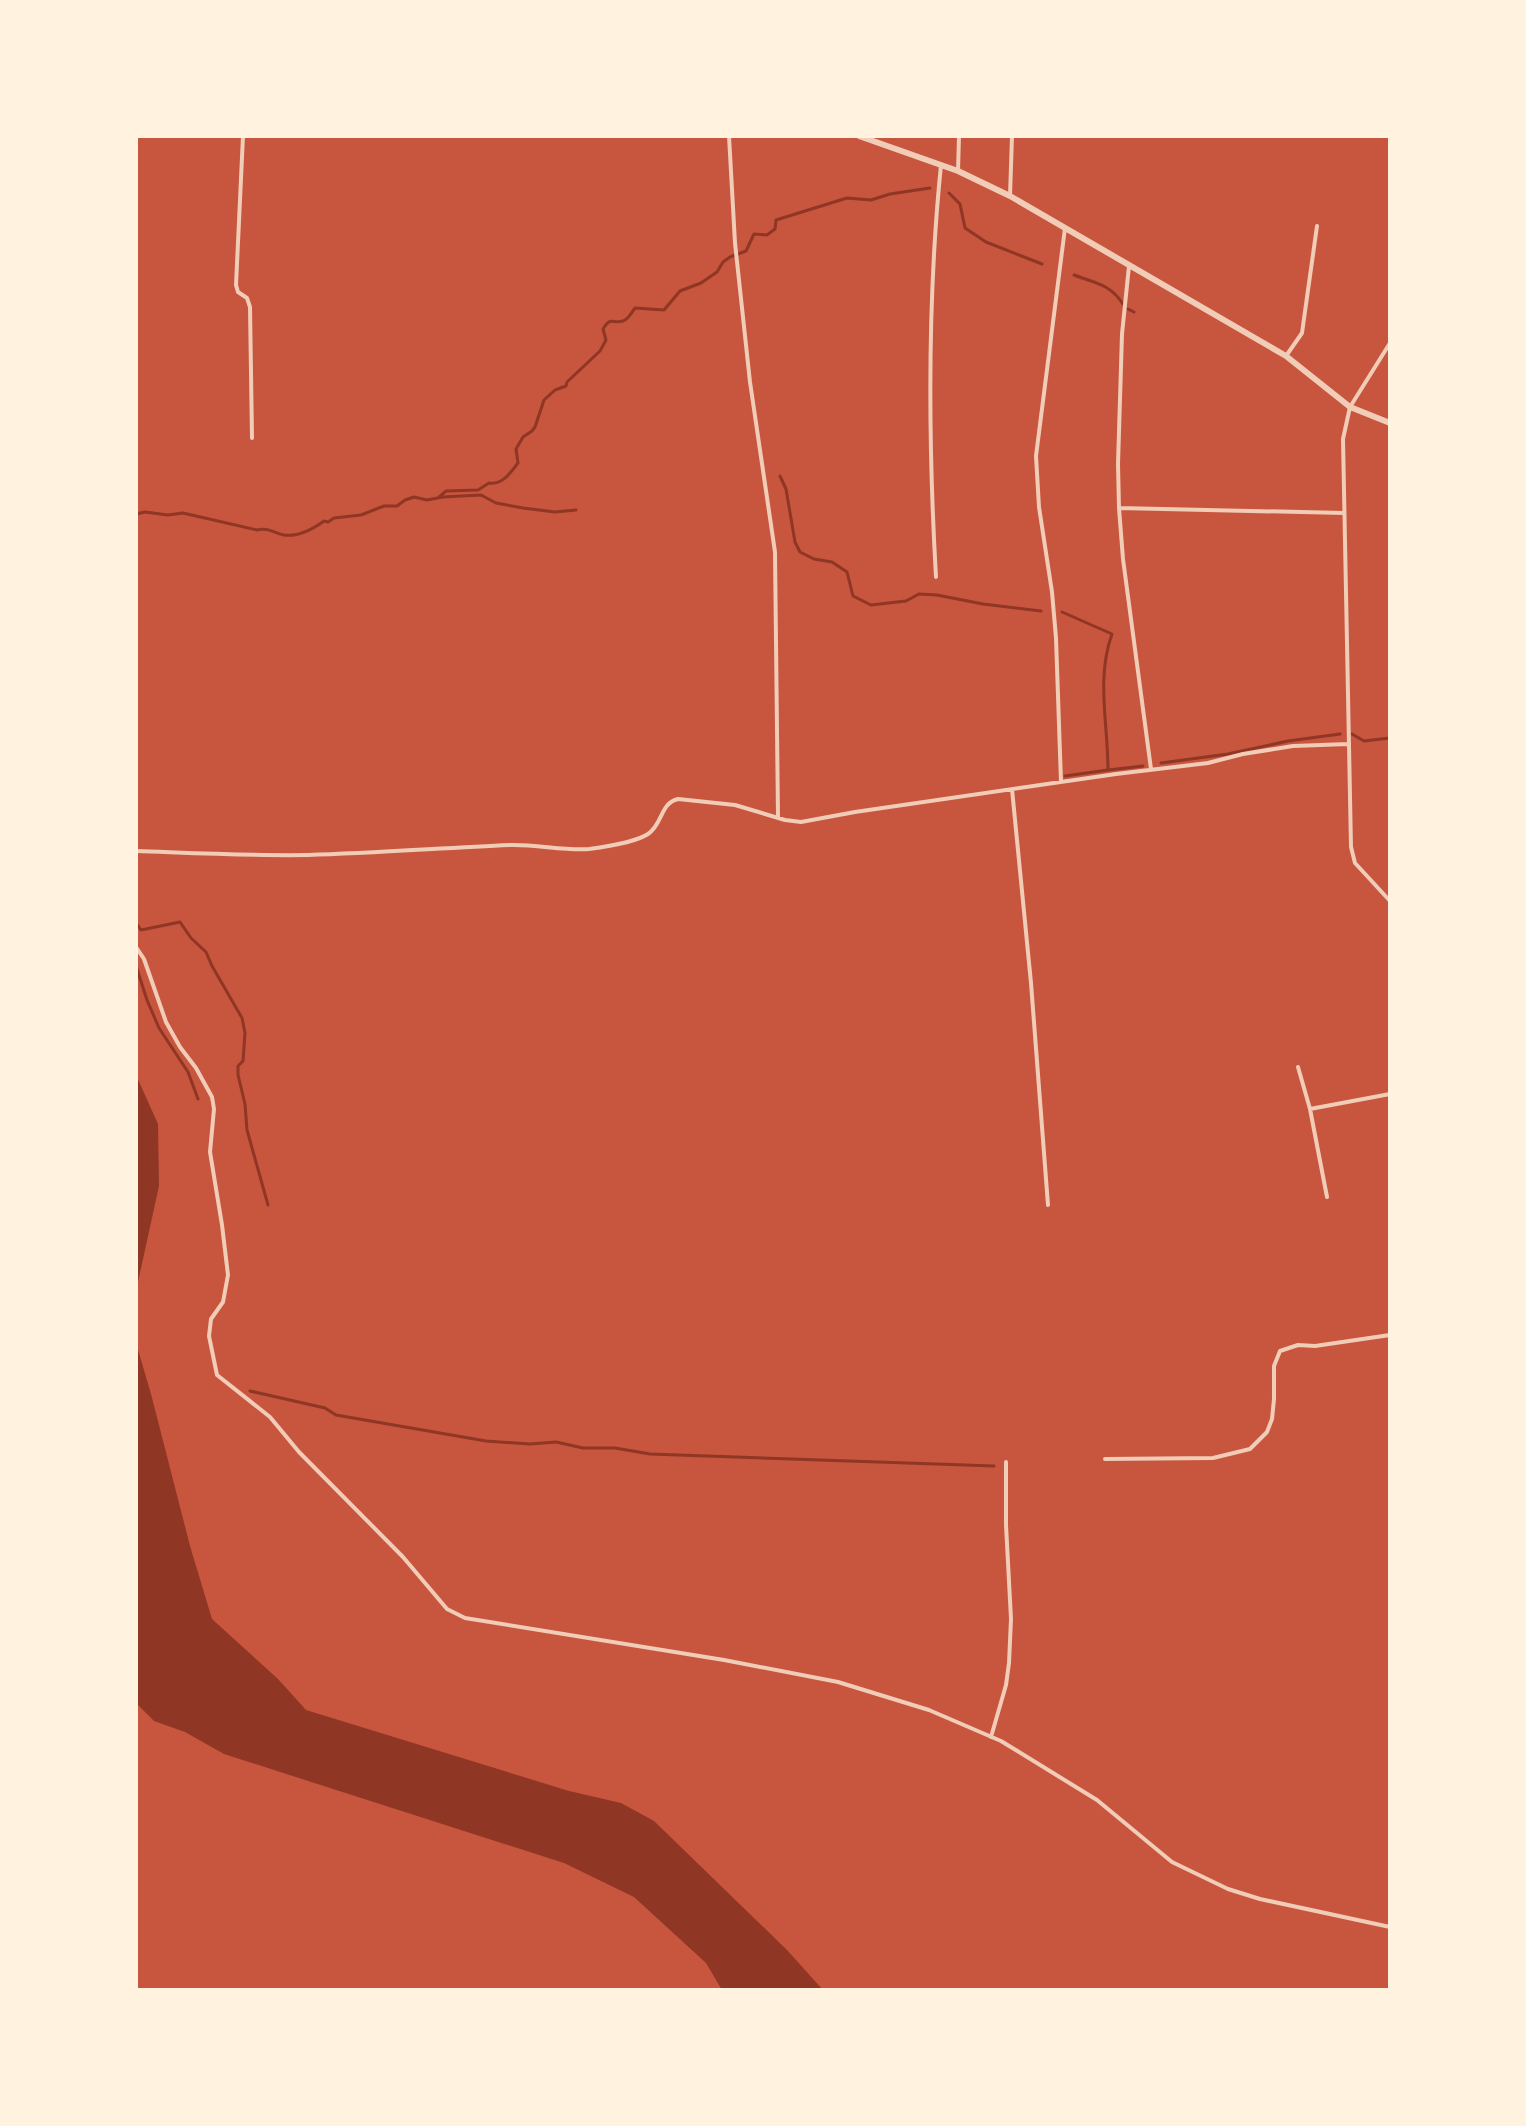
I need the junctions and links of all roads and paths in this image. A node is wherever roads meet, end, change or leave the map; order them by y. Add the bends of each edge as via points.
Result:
1 (243, 136) edge
2 (729, 136) edge
3 (859, 136) edge
4 (959, 136) edge
5 (1012, 136) edge
6 (941, 165) junction
7 (958, 171) junction
8 (1010, 196) junction
9 (1317, 226) dead end
10 (1065, 227) junction
11 (1129, 264) junction
12 (1390, 343) edge
13 (1286, 356) junction
14 (1350, 407) junction
15 (1390, 423) edge
16 (252, 438) dead end
17 (1119, 508) junction
18 (1345, 513) junction
19 (936, 577) dead end
20 (1348, 744) junction
21 (1151, 769) junction
22 (1061, 782) junction
23 (1012, 789) junction
24 (778, 817) junction
25 (136, 851) edge
26 (1390, 901) edge
27 (136, 947) edge
28 (1298, 1067) dead end
29 (1390, 1094) edge
30 (1310, 1109) junction
31 (1327, 1197) dead end
32 (1048, 1205) dead end
33 (1390, 1335) edge
34 (1105, 1459) dead end
35 (1006, 1462) dead end
36 (991, 1737) junction
37 (1390, 1927) edge

1 - 16 street via 236,285 250,307
2 - 24 street via 750,382 775,552
3 - 6 street
4 - 7 street
5 - 8 street
6 - 7 street
6 - 19 street via 929,352
7 - 8 street
8 - 10 street
9 - 13 street via 1302,333
10 - 11 street
10 - 22 street via 1036,456 1056,638
11 - 13 street
11 - 17 street via 1122,334
12 - 14 street
13 - 14 street
14 - 15 street
14 - 18 street via 1343,439
17 - 18 street
17 - 21 street
18 - 20 street
20 - 21 street via 1293,746
20 - 26 street via 1355,863
21 - 22 street
22 - 23 street
23 - 24 street via 801,822
23 - 32 street
24 - 25 street via 735,805 678,799 665,807 649,834 587,849 525,844 308,855
27 - 36 street via 166,1022 212,1097 210,1152 228,1275 209,1336 217,1375 270,1417 447,1609 465,1618 838,1682 929,1710
28 - 30 street
29 - 30 street
30 - 31 street
33 - 34 street via 1280,1351 1274,1366 1272,1419 1250,1449 1192,1459
35 - 36 street via 1010,1648
36 - 37 street via 1097,1800 1172,1862 1228,1889

